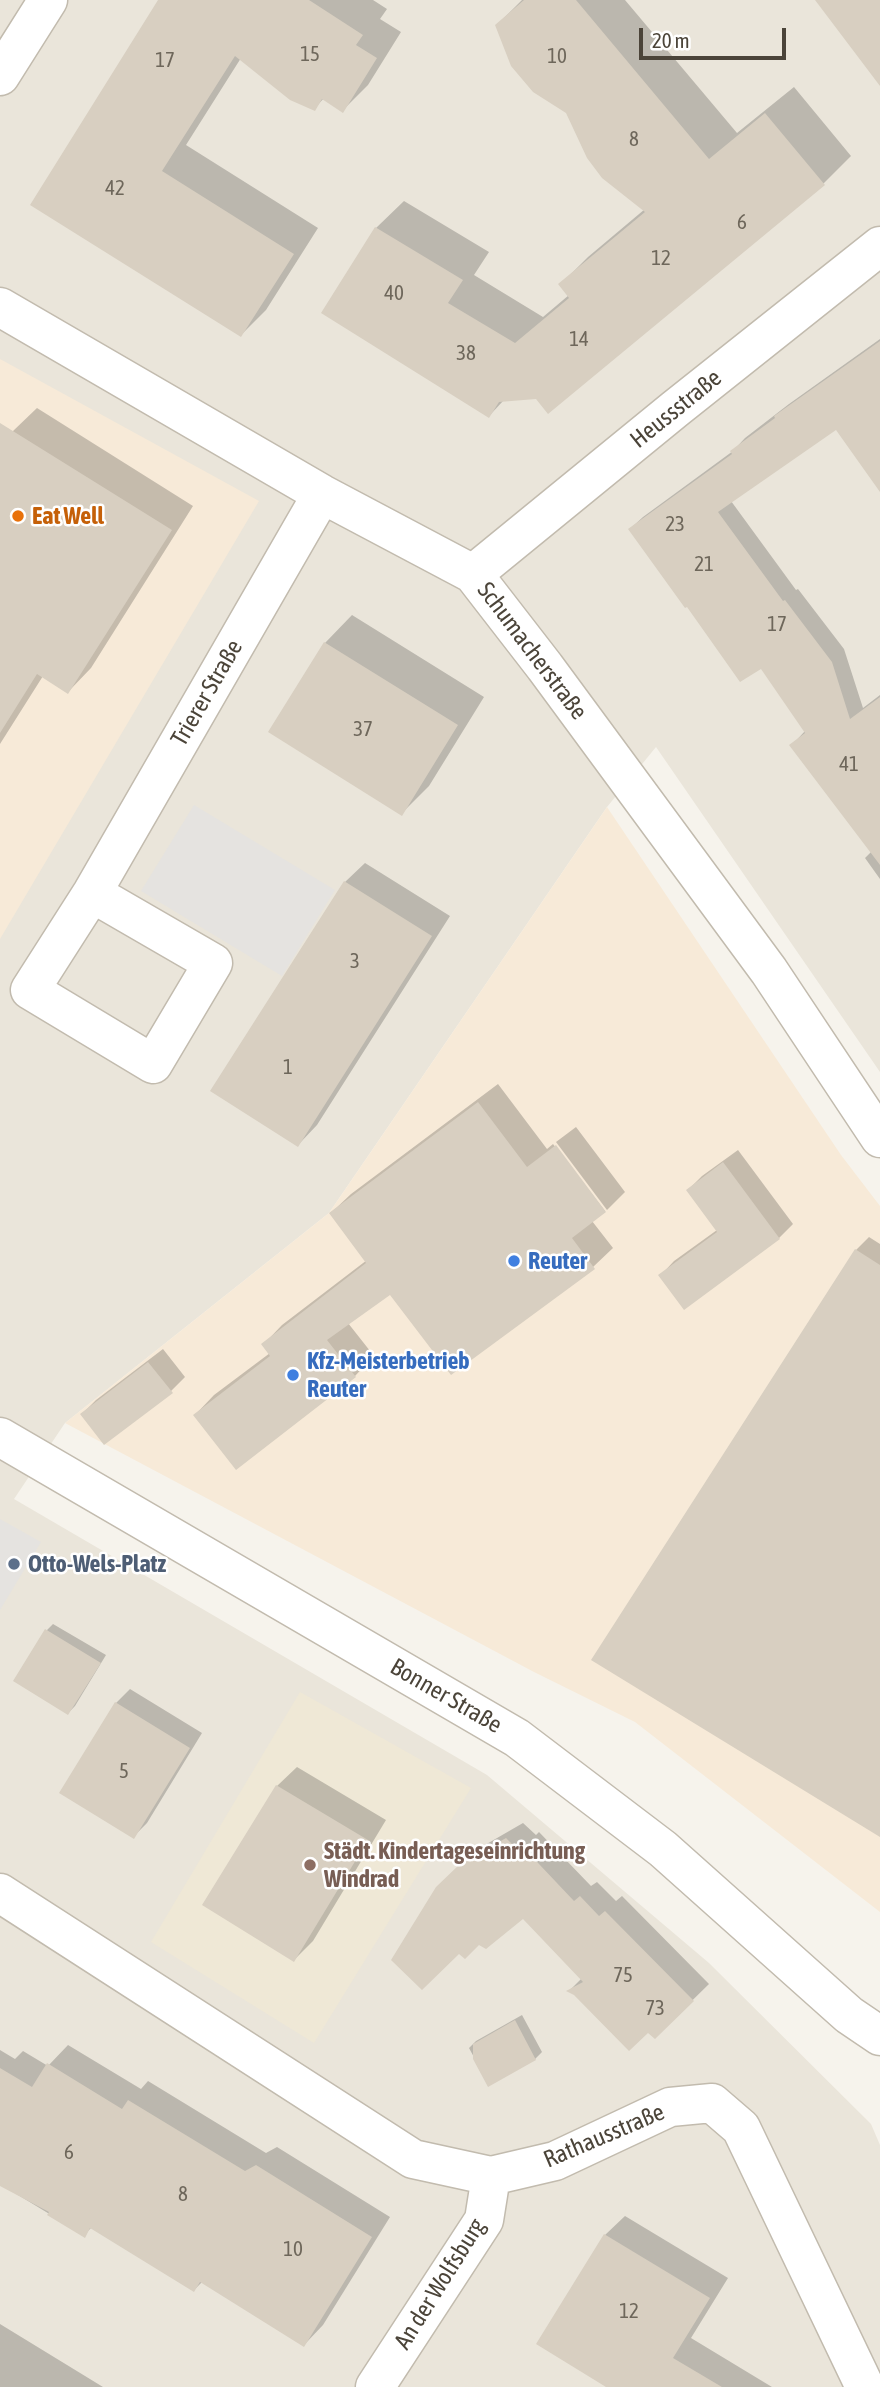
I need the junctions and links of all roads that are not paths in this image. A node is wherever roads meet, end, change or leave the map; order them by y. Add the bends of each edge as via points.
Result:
1 (48, 0) edge
2 (0, 76) edge
3 (880, 246) edge
4 (0, 307) edge
5 (322, 494) junction
6 (473, 574) junction
7 (92, 893) junction
8 (880, 1138) edge
9 (0, 1437) edge
10 (0, 1893) edge
11 (849, 2015) junction
12 (880, 2036) edge
13 (880, 2066) edge
14 (491, 2176) junction
15 (375, 2387) edge
16 (865, 2387) edge

1 - 2 street
3 - 6 street, Heussstraße
4 - 5 street, Schumacherstraße
5 - 6 street, Schumacherstraße
5 - 7 street, Trierer Straße
6 - 8 street, Schumacherstraße via 769,971
7 - 7 street, Trierer Straße via 30,990 153,1064 213,963
9 - 11 street, Bonner Straße via 517,1738 663,1849
10 - 14 street, Rathausstraße via 413,2159
11 - 12 street, Bonner Straße
11 - 13 street, Bonner Straße
14 - 15 street, An der Wolfsburg via 484,2220
14 - 16 street, Rathausstraße via 555,2161 670,2107 712,2103 741,2128

